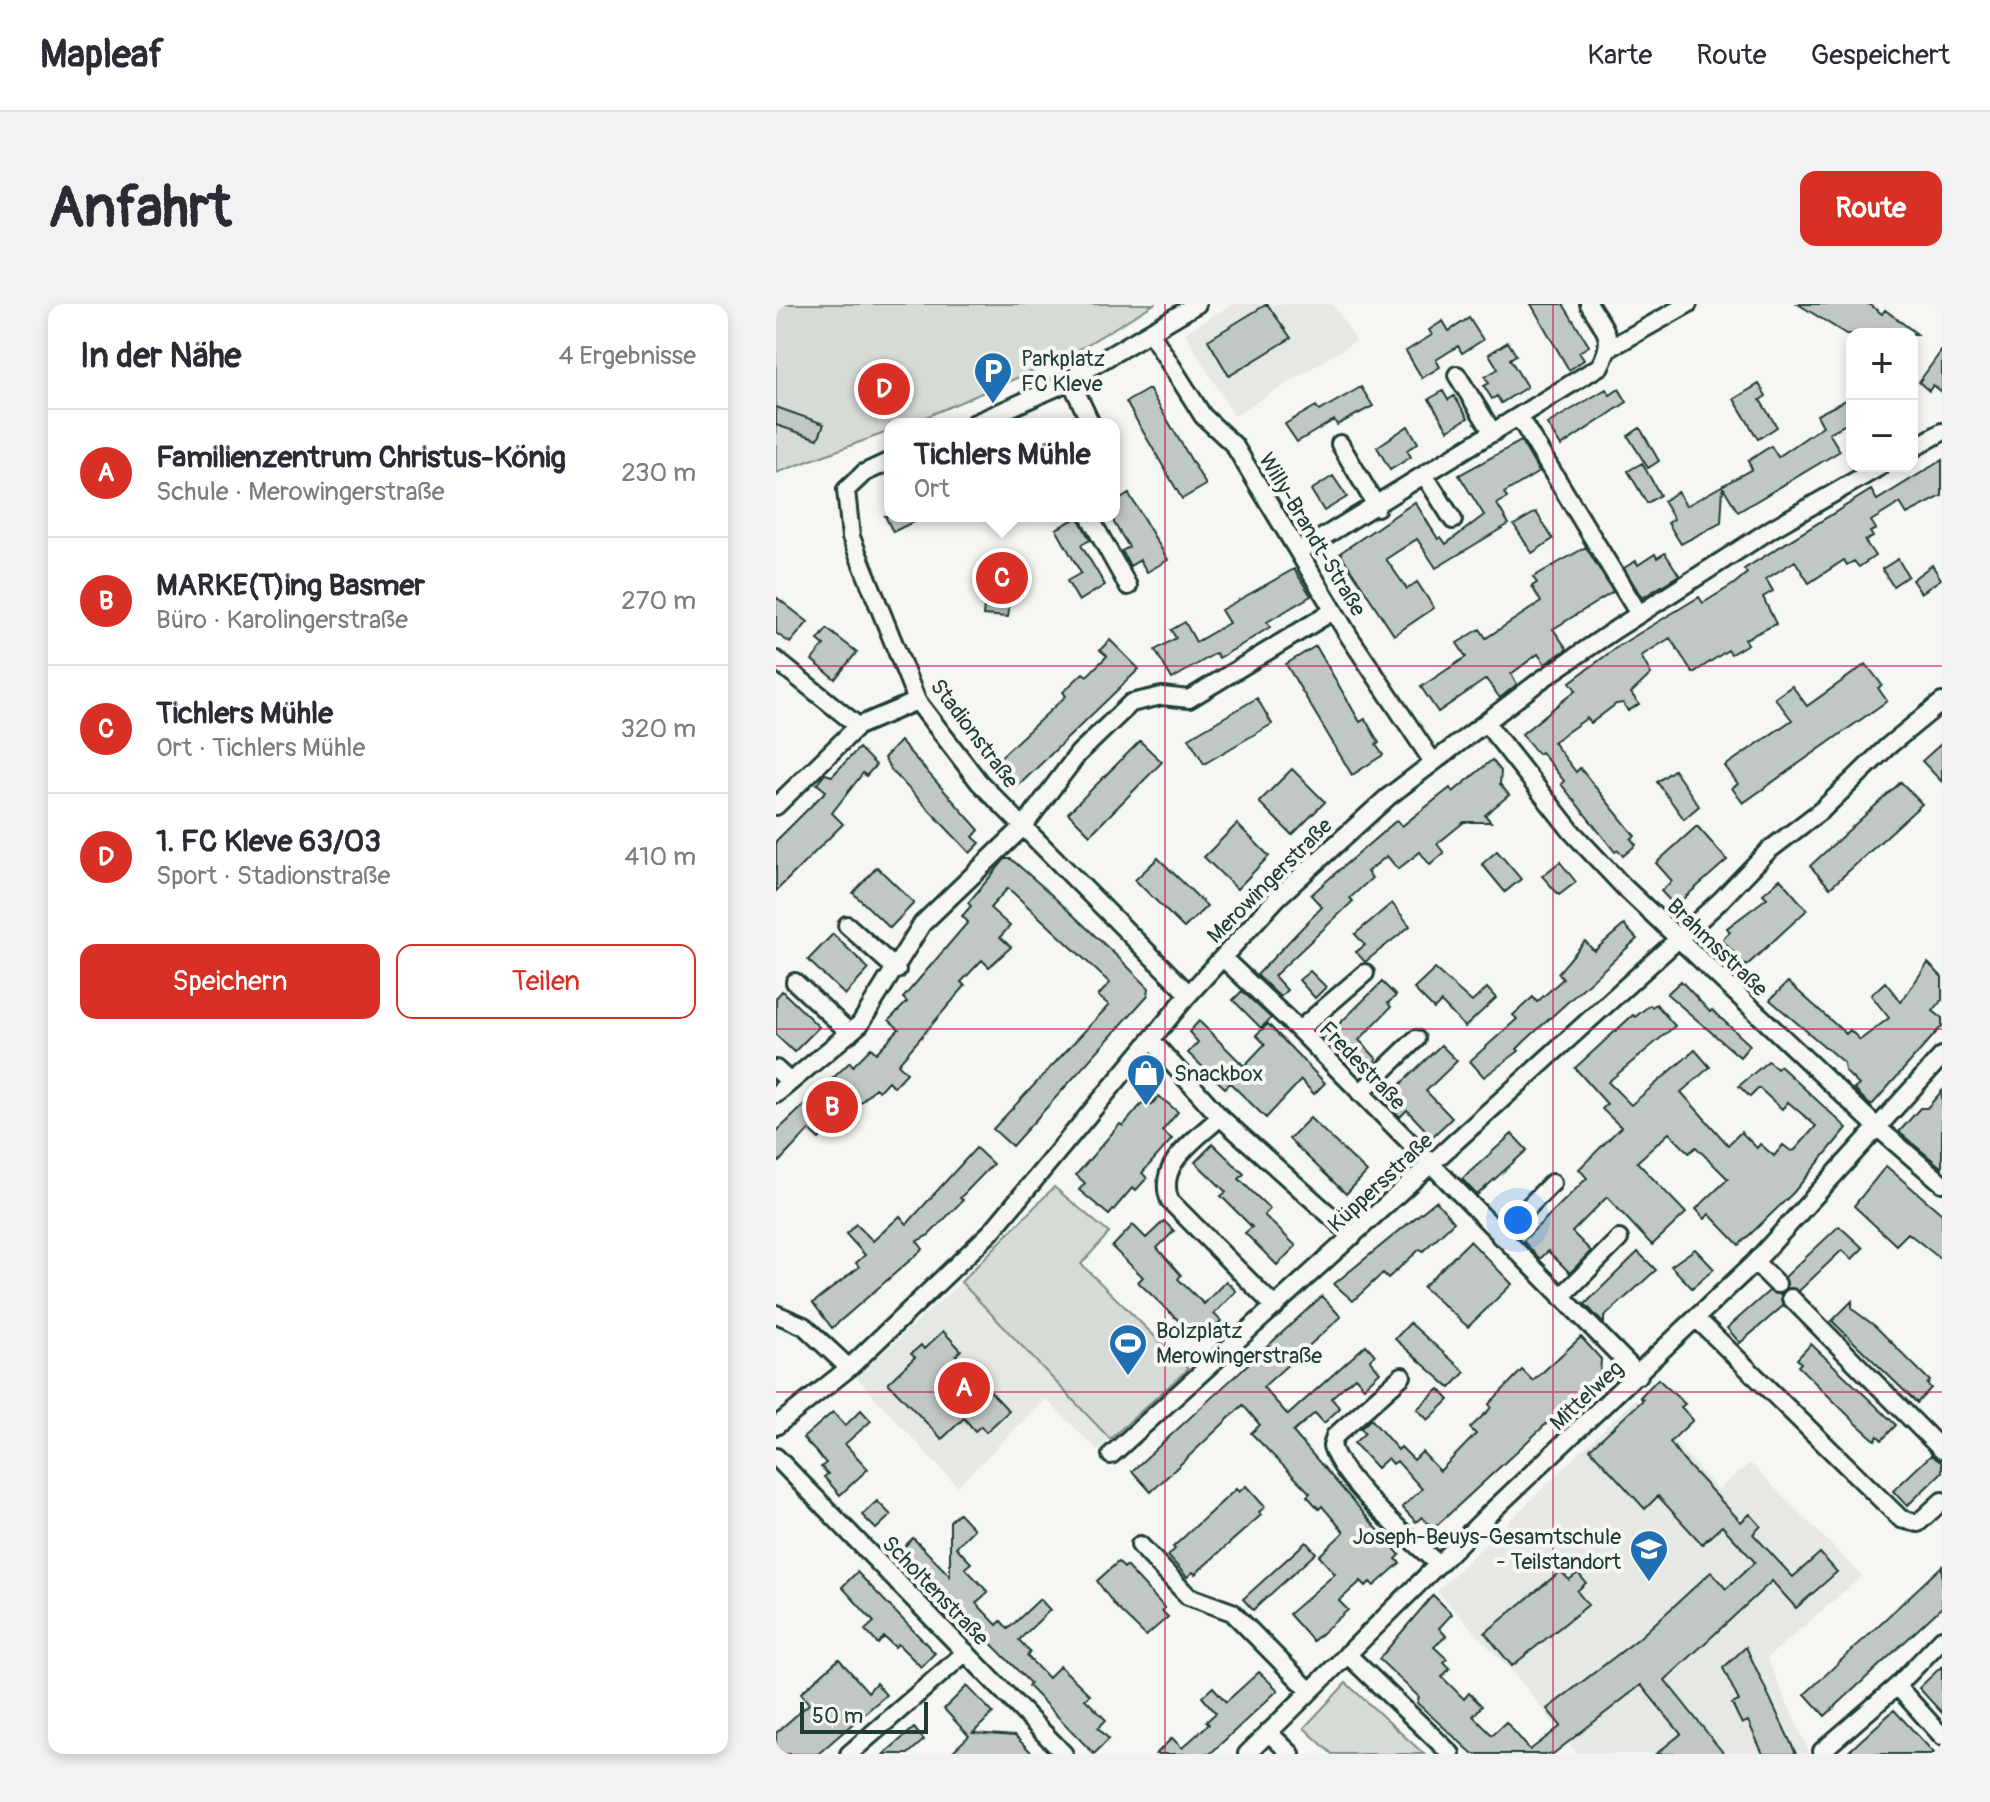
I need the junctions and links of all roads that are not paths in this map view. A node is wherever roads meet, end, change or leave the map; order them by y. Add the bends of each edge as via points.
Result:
1 (1197, 304) edge
2 (1589, 304) edge
3 (1688, 304) edge
4 (1150, 332) junction
5 (1610, 348) junction
6 (1457, 375) dead end
7 (1070, 379) junction
8 (1519, 417) junction
9 (986, 418) edge
10 (1088, 418) edge
11 (1942, 432) edge
12 (1493, 433) junction
13 (1340, 444) dead end
14 (1918, 446) edge
15 (884, 464) edge
16 (1871, 472) edge
17 (1425, 476) junction
18 (1377, 507) junction
19 (1453, 520) dead end
20 (1092, 522) edge
21 (1299, 552) junction
22 (1128, 586) dead end
23 (1333, 611) junction
24 (1639, 614) junction
25 (776, 660) edge
26 (917, 701) junction
27 (1942, 702) edge
28 (1486, 723) junction
29 (858, 726) junction
30 (1433, 762) junction
31 (776, 806) edge
32 (1023, 827) junction
33 (847, 925) dead end
34 (1678, 940) junction
35 (1223, 958) junction
36 (897, 970) junction
37 (1365, 973) dead end
38 (795, 982) dead end
39 (1189, 994) junction
40 (1299, 1030) junction
41 (850, 1033) junction
42 (1416, 1039) dead end
43 (1152, 1041) junction
44 (1942, 1056) edge
45 (776, 1069) edge
46 (790, 1082) junction
47 (1360, 1093) junction
48 (776, 1094) edge
49 (1220, 1117) junction
50 (1878, 1128) junction
51 (1430, 1166) junction
52 (1552, 1183) dead end
53 (1942, 1183) edge
54 (1353, 1236) junction
55 (1500, 1236) junction
56 (1619, 1239) dead end
57 (1755, 1262) junction
58 (1777, 1284) dead end
59 (1561, 1297) junction
60 (1791, 1298) dead end
61 (1275, 1307) junction
62 (776, 1314) edge
63 (1697, 1319) junction
64 (849, 1368) junction
65 (1639, 1375) junction
66 (1402, 1376) dead end
67 (776, 1426) edge
68 (1942, 1450) edge
69 (1111, 1455) dead end
70 (776, 1457) edge
71 (1942, 1501) edge
72 (1140, 1545) dead end
73 (1438, 1564) junction
74 (1942, 1639) edge
75 (966, 1652) junction
76 (1347, 1654) junction
77 (1897, 1686) junction
78 (1310, 1691) junction
79 (1268, 1732) junction
80 (1942, 1736) edge
81 (1822, 1751) dead end
82 (849, 1754) edge
83 (1064, 1754) edge
84 (1247, 1754) edge
85 (1291, 1754) edge
86 (1451, 1754) edge

1 - 4 street
2 - 5 street
3 - 5 street
4 - 7 street
4 - 21 street, Willy-Brandt-Straße via 1203,416 1234,445
5 - 8 street via 1600,366
6 - 12 street
7 - 9 street
7 - 10 street
8 - 12 street
8 - 24 street
11 - 14 street
12 - 17 street
13 - 18 street
15 - 26 street, Stadionstraße via 846,490 845,509 851,537
16 - 24 street, Merowingerstraße
17 - 18 street
17 - 19 street
18 - 21 street
20 - 22 street
21 - 23 street, Willy-Brandt-Straße
23 - 30 street, Willy-Brandt-Straße
23 - 32 street via 1189,699 1162,696 1131,703 1078,754
24 - 28 street, Merowingerstraße
25 - 29 street
26 - 29 street
26 - 32 street, Stadionstraße via 979,782
27 - 34 street, Küppersstraße via 1768,851
28 - 30 street, Merowingerstraße
28 - 34 street, Brahmsstraße via 1572,832
29 - 31 street
30 - 35 street, Merowingerstraße via 1324,854
32 - 36 street via 922,924
32 - 39 street, Stadionstraße
33 - 36 street
34 - 50 street, Brahmsstraße
34 - 51 street, Küppersstraße
35 - 39 street, Merowingerstraße
35 - 40 street, Fredestraße
36 - 41 street
37 - 40 street
38 - 41 street
39 - 43 street, Merowingerstraße
40 - 47 street, Fredestraße
41 - 46 street
42 - 47 street
43 - 49 street
43 - 64 street, Merowingerstraße via 991,1232
44 - 50 street, Mittelweg
45 - 46 street
46 - 48 street
47 - 51 street, Fredestraße
49 - 54 street
49 - 61 street via 1171,1164 1164,1185 1170,1201
50 - 53 street, Brahmsstraße
50 - 57 street, Mittelweg
51 - 54 street, Küppersstraße
51 - 55 street, Fredestraße
52 - 55 street
54 - 61 street, Küppersstraße
55 - 59 street, Fredestraße
56 - 59 street
57 - 58 street
57 - 63 street, Mittelweg
59 - 65 street, Fredestraße
60 - 68 street
61 - 69 street, Küppersstraße
62 - 64 street via 804,1326
63 - 65 street, Mittelweg
63 - 71 street via 1901,1519 1918,1523
64 - 67 street, Merowingerstraße
65 - 73 street, Mittelweg
66 - 73 street via 1335,1436 1332,1446 1352,1478
70 - 75 street, Scholtenstraße
72 - 78 street via 1188,1596 1232,1612
73 - 76 street, Mittelweg
74 - 77 street
75 - 82 street
75 - 83 street, Scholtenstraße
76 - 78 street, Mittelweg
76 - 86 street
77 - 80 street
77 - 81 street
78 - 79 street, Mittelweg
79 - 84 street, Mittelweg
79 - 85 street

